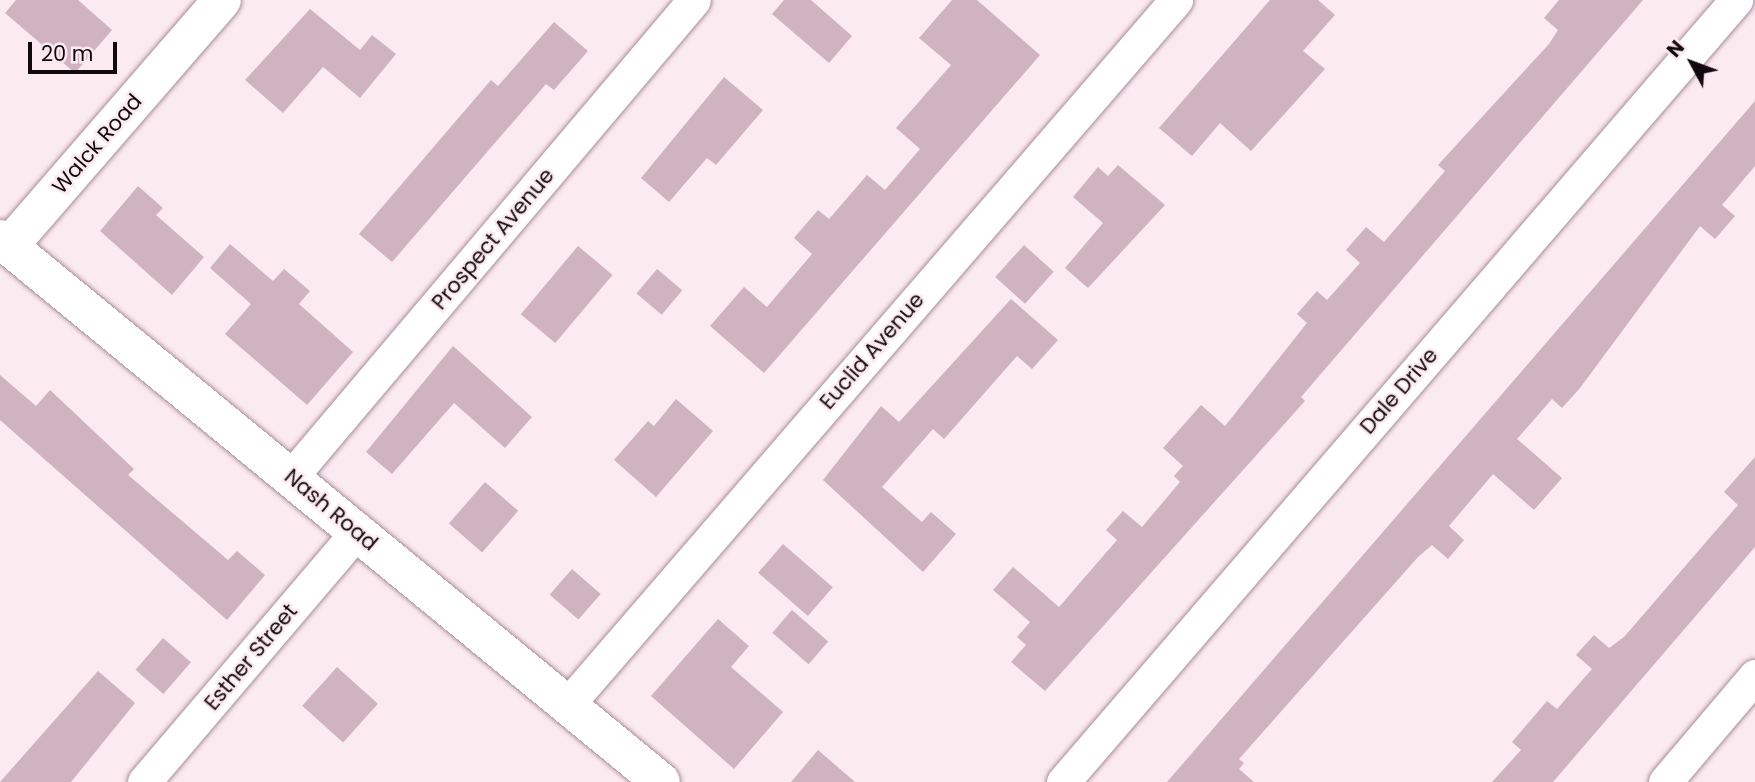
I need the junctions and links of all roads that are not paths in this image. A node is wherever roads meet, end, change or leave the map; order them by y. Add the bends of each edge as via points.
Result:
1 (222, 0) edge
2 (694, 0) edge
3 (1176, 0) edge
4 (1736, 0) edge
5 (3, 248) edge
6 (291, 477) junction
7 (357, 532) junction
8 (1755, 676) edge
9 (569, 703) junction
10 (144, 782) edge
11 (661, 782) edge
12 (1063, 782) edge
13 (1665, 782) edge

1 - 5 main road, Walck Road
2 - 6 street, Prospect Avenue
3 - 9 street, Euclid Avenue
4 - 12 street, Dale Drive
5 - 6 main road, Nash Road
6 - 7 main road, Nash Road
7 - 9 main road, Nash Road
7 - 10 street, Esther Street
8 - 13 street
9 - 11 main road, Nash Road

